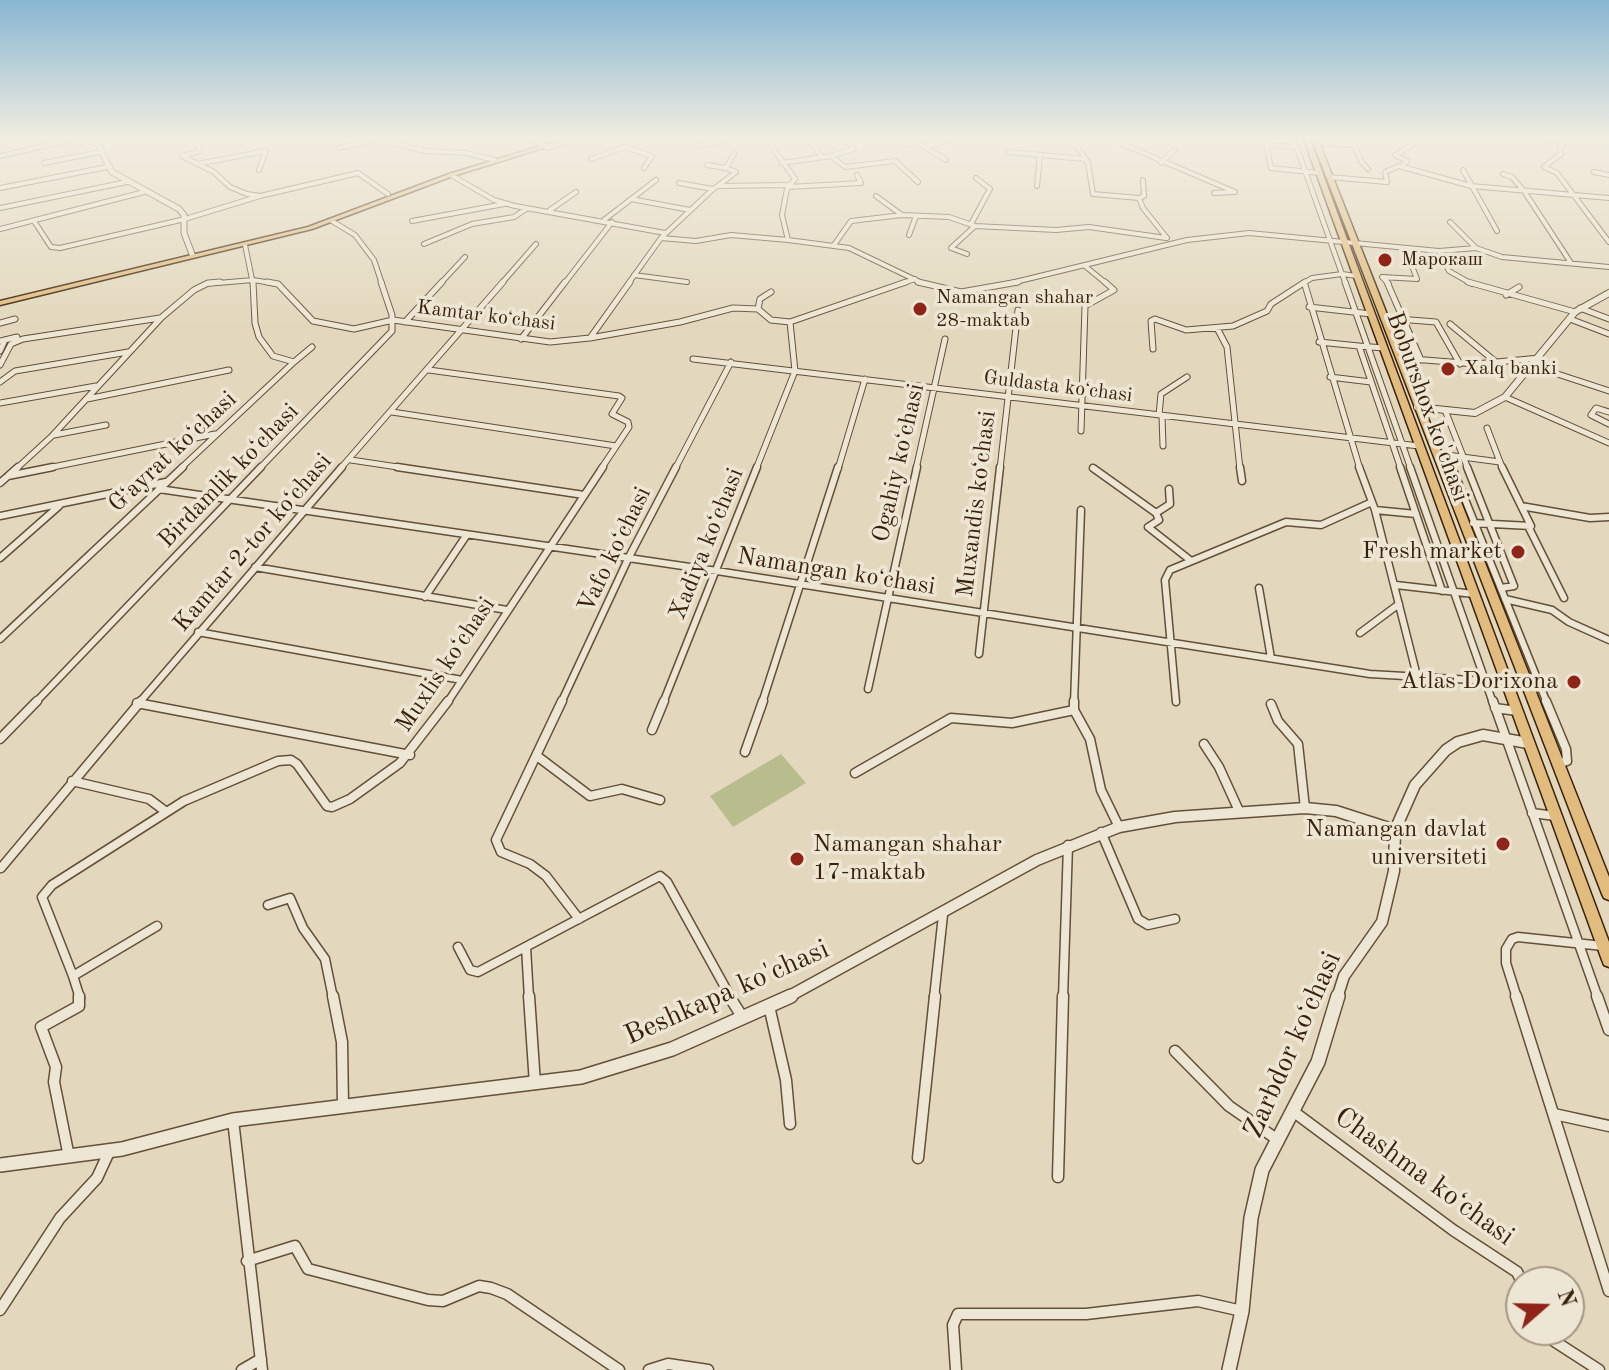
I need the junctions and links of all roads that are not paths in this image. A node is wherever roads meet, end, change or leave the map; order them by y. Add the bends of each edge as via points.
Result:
1 (35, 201) edge
2 (110, 201) edge
3 (165, 201) edge
4 (244, 201) edge
5 (370, 201) edge
6 (384, 201) edge
7 (497, 201) edge
8 (563, 201) edge
9 (629, 201) edge
10 (641, 201) edge
11 (701, 201) edge
12 (786, 201) edge
13 (883, 201) edge
14 (984, 201) edge
15 (1140, 201) edge
16 (1329, 201) edge
17 (1334, 201) edge
18 (1480, 201) edge
19 (1530, 201) edge
20 (1579, 201) edge
21 (1317, 202) joint
22 (506, 204) junction
23 (1330, 204) junction
24 (0, 208) edge
25 (526, 209) junction
26 (550, 210) junction
27 (690, 210) junction
28 (902, 215) junction
29 (916, 216) junction
30 (185, 219) junction
31 (604, 220) junction
32 (34, 221) junction
33 (332, 221) junction
34 (412, 221) dead end
35 (1323, 221) junction
36 (612, 222) junction
37 (1337, 222) junction
38 (1450, 222) dead end
39 (973, 225) junction
40 (0, 229) edge
41 (1497, 231) dead end
42 (663, 235) junction
43 (909, 235) dead end
44 (1166, 238) junction
45 (788, 240) junction
46 (1331, 240) junction
47 (1609, 242) edge
48 (1350, 243) junction
49 (424, 244) dead end
50 (536, 244) dead end
51 (1173, 244) junction
52 (245, 245) junction
53 (834, 245) junction
54 (1405, 248) junction
55 (1476, 248) junction
56 (1439, 251) junction
57 (192, 254) junction
58 (967, 254) dead end
59 (465, 257) dead end
60 (1571, 263) junction
61 (1085, 266) junction
62 (1609, 267) edge
63 (1342, 274) junction
64 (634, 275) junction
65 (1357, 276) junction
66 (915, 279) junction
67 (253, 280) junction
68 (687, 282) dead end
69 (1305, 285) junction
70 (1519, 287) dead end
71 (771, 292) dead end
72 (1609, 293) edge
73 (1506, 295) junction
74 (0, 302) edge
75 (1309, 307) junction
76 (758, 309) junction
77 (1018, 310) dead end
78 (1356, 312) junction
79 (1575, 313) junction
80 (1371, 314) junction
81 (164, 315) junction
82 (1385, 318) junction
83 (15, 319) dead end
84 (1609, 319) edge
85 (393, 320) junction
86 (1404, 320) junction
87 (405, 322) junction
88 (790, 322) junction
89 (0, 323) edge
90 (1450, 324) dead end
91 (1217, 328) junction
92 (462, 329) junction
93 (1609, 334) edge
94 (590, 338) junction
95 (521, 339) junction
96 (945, 339) dead end
97 (2, 341) edge
98 (1319, 342) junction
99 (1363, 346) junction
100 (312, 347) dead end
101 (1384, 348) junction
102 (1153, 349) dead end
103 (0, 351) edge
104 (129, 351) junction
105 (1400, 358) junction
106 (1540, 358) junction
107 (693, 359) dead end
108 (1421, 360) junction
109 (1518, 361) junction
110 (294, 362) junction
111 (731, 362) junction
112 (1497, 363) junction
113 (1460, 364) junction
114 (0, 365) edge
115 (1533, 367) junction
116 (229, 370) dead end
117 (429, 370) junction
118 (795, 371) junction
119 (0, 373) edge
120 (9, 374) junction
121 (1187, 377) dead end
122 (1330, 377) junction
123 (865, 379) junction
124 (0, 382) edge
125 (1371, 382) junction
126 (97, 386) junction
127 (935, 387) junction
128 (1609, 391) edge
129 (1007, 397) junction
130 (1505, 397) junction
131 (87, 399) junction
132 (0, 403) edge
133 (1084, 407) junction
134 (1417, 407) junction
135 (1445, 410) junction
136 (392, 412) junction
137 (1609, 412) edge
138 (1161, 416) junction
139 (1235, 424) junction
140 (1609, 424) edge
141 (106, 425) dead end
142 (1487, 428) dead end
143 (1081, 431) dead end
144 (218, 434) junction
145 (52, 436) junction
146 (1348, 438) junction
147 (1392, 443) junction
148 (1609, 443) edge
149 (1402, 444) junction
150 (616, 446) junction
151 (1163, 446) dead end
152 (1419, 446) junction
153 (1442, 455) junction
154 (1463, 457) junction
155 (351, 460) junction
156 (1500, 462) junction
157 (1093, 468) dead end
158 (8, 476) junction
159 (168, 481) junction
160 (1242, 481) dead end
161 (0, 483) edge
162 (159, 489) junction
163 (1169, 489) dead end
164 (584, 495) junction
165 (231, 500) junction
166 (60, 504) junction
167 (1373, 506) junction
168 (1521, 506) junction
169 (1081, 510) dead end
170 (302, 511) junction
171 (1156, 513) junction
172 (1416, 514) junction
173 (0, 516) edge
174 (1609, 517) edge
175 (1470, 523) junction
176 (1489, 525) junction
177 (1529, 528) junction
178 (466, 536) junction
179 (1473, 546) junction
180 (551, 547) junction
181 (1485, 548) junction
182 (1499, 550) junction
183 (629, 557) junction
184 (0, 558) edge
185 (1190, 560) junction
186 (255, 567) junction
187 (717, 571) junction
188 (1396, 585) junction
189 (802, 586) junction
190 (1259, 588) dead end
191 (1501, 588) junction
192 (1442, 591) junction
193 (1454, 592) junction
194 (1474, 594) junction
195 (1492, 596) junction
196 (425, 597) junction
197 (1564, 598) dead end
198 (886, 599) junction
199 (1505, 599) junction
200 (1399, 604) junction
201 (507, 610) junction
202 (982, 614) junction
203 (1075, 629) junction
204 (198, 632) junction
205 (1360, 633) dead end
206 (1470, 637) junction
207 (0, 639) edge
208 (1491, 640) junction
209 (1609, 640) edge
210 (1172, 642) junction
211 (979, 654) dead end
212 (1271, 658) junction
213 (1417, 676) junction
214 (462, 680) junction
215 (1485, 680) junction
216 (1507, 682) junction
217 (868, 689) dead end
218 (1176, 702) dead end
219 (137, 703) junction
220 (1271, 704) dead end
221 (1495, 708) junction
222 (1074, 710) junction
223 (1517, 711) junction
224 (652, 730) dead end
225 (1506, 738) junction
226 (0, 739) edge
227 (1528, 743) junction
228 (1204, 744) dead end
229 (745, 752) dead end
230 (410, 755) junction
231 (537, 756) junction
232 (1557, 764) junction
233 (855, 773) dead end
234 (72, 781) junction
235 (660, 800) dead end
236 (1305, 808) junction
237 (165, 811) junction
238 (1239, 811) junction
239 (1532, 813) junction
240 (1555, 816) junction
241 (1119, 827) junction
242 (1395, 830) junction
243 (1101, 832) junction
244 (1068, 845) junction
245 (1, 868) edge
246 (1609, 894) edge
247 (268, 905) dead end
248 (943, 915) junction
249 (579, 919) junction
250 (1175, 919) dead end
251 (157, 926) dead end
252 (1578, 945) junction
253 (1604, 946) junction
254 (458, 947) dead end
255 (526, 947) junction
256 (1609, 960) edge
257 (73, 976) junction
258 (769, 1006) junction
259 (743, 1018) junction
260 (1609, 1030) edge
261 (1175, 1051) dead end
262 (535, 1085) junction
263 (343, 1105) junction
264 (1294, 1112) junction
265 (1554, 1114) junction
266 (233, 1120) junction
267 (790, 1124) dead end
268 (1609, 1126) edge
269 (1278, 1140) junction
270 (109, 1151) junction
271 (69, 1157) junction
272 (918, 1158) dead end
273 (0, 1165) edge
274 (1058, 1177) dead end
275 (247, 1261) junction
276 (1508, 1266) edge
277 (1609, 1291) edge
278 (0, 1310) edge
279 (1242, 1311) junction
280 (1562, 1346) edge
281 (261, 1364) edge
282 (242, 1370) edge
283 (619, 1370) edge
284 (649, 1370) edge
285 (708, 1370) edge
286 (956, 1370) edge
287 (1229, 1370) edge
288 (1599, 1370) edge

1 - 24 street
2 - 32 street
3 - 30 street
4 - 30 street
5 - 57 main road via 306,225
6 - 33 main road
7 - 22 street
8 - 26 street
9 - 31 street
10 - 27 street
11 - 27 street
12 - 45 street via 782,223
13 - 28 street
14 - 39 street
15 - 44 street
16 - 23 main road, Boburshox ko'chasi
17 - 48 main road
18 - 41 street
19 - 60 street
20 - 47 street
21 - 23 street
21 - 35 street
22 - 25 street
22 - 34 street
23 - 37 main road, Boburshox ko'chasi
25 - 26 street
25 - 49 street
26 - 31 street
27 - 42 street
28 - 29 street
28 - 53 street via 851,221
29 - 39 street via 949,217
29 - 43 street
30 - 32 street via 57,248
30 - 57 street
31 - 36 street
32 - 40 street
33 - 52 main road
33 - 85 street via 355,235 374,260
35 - 37 street
35 - 46 street
36 - 42 street
36 - 95 street
37 - 48 main road, Boburshox ko'chasi
38 - 55 street
39 - 44 street via 1089,227
39 - 58 street via 951,247
42 - 45 street via 696,241 731,235
42 - 64 street
44 - 51 street
45 - 53 street
46 - 48 street
46 - 51 street via 1249,233
46 - 63 street
48 - 54 street
48 - 65 main road, Boburshox ko'chasi
48 - 82 main road
50 - 92 street, Kamtar 2-tor koʻchasi
51 - 61 street
52 - 67 street
52 - 74 main road
53 - 66 street
54 - 56 street
54 - 86 street via 1417,279 1382,277
55 - 56 street
55 - 60 street via 1502,257
56 - 73 street via 1455,276
57 - 74 main road
59 - 87 street
60 - 62 street
61 - 66 street via 961,292
61 - 133 street via 1114,290 1086,303
63 - 65 street
63 - 69 street via 1315,277
63 - 78 street
64 - 68 street
64 - 94 street
65 - 80 main road, Boburshox ko'chasi
66 - 88 street
67 - 81 street via 208,283
67 - 85 street via 278,284 316,322 358,330
67 - 110 street via 259,337 273,356
69 - 75 street
69 - 91 street via 1267,311
70 - 73 street
71 - 76 street via 760,299
72 - 79 street
73 - 79 street
75 - 78 street
75 - 98 street
76 - 88 street via 771,320
76 - 94 street, Kamtar koʻchasi via 727,308
77 - 129 street, Muxandis koʻchasi
78 - 80 street
78 - 99 street
79 - 84 street
79 - 93 street
79 - 106 street
80 - 101 main road, Boburshox ko'chasi
81 - 97 street
81 - 104 street
81 - 114 street via 23,339 11,344
82 - 86 street
82 - 105 main road
83 - 89 street
85 - 87 street, Kamtar koʻchasi
85 - 165 street, Birdamlik koʻchasi via 386,339
86 - 108 street
86 - 113 street via 1436,322
87 - 92 street, Kamtar koʻchasi
88 - 118 street
90 - 112 street
91 - 102 street via 1186,330 1155,319
91 - 139 street via 1227,347
92 - 95 street, Kamtar koʻchasi
92 - 117 street, Kamtar 2-tor koʻchasi
94 - 95 street, Kamtar koʻchasi
96 - 127 street, Ogahiy koʻchasi
97 - 103 street
98 - 99 street
98 - 122 street
99 - 101 street
99 - 125 street
99 - 149 street
100 - 110 street, Gʻayrat koʻchasi
101 - 152 main road, Boburshox ko'chasi
104 - 120 street
104 - 126 street
105 - 108 street
105 - 134 main road
106 - 109 street
106 - 115 street
107 - 111 street, Guldasta koʻchasi
108 - 113 street
109 - 112 street
109 - 115 street
110 - 144 street, Gʻayrat koʻchasi
111 - 118 street, Guldasta koʻchasi
111 - 183 street, Vafo koʻchasi
112 - 113 street
115 - 128 street
115 - 130 street
116 - 131 street
117 - 136 street, Kamtar 2-tor koʻchasi
117 - 150 street via 619,396 612,414 629,427
118 - 123 street, Guldasta koʻchasi
118 - 187 street, Xadiya koʻchasi
119 - 120 street
120 - 124 street
121 - 138 street via 1160,396
122 - 125 street
122 - 146 street
123 - 127 street, Guldasta koʻchasi
123 - 189 street
125 - 147 street
126 - 131 street
126 - 132 street
127 - 129 street, Guldasta koʻchasi
127 - 198 street, Ogahiy koʻchasi
129 - 133 street, Guldasta koʻchasi
129 - 202 street, Muxandis koʻchasi
130 - 135 street via 1475,413
130 - 148 street
131 - 145 street
133 - 138 street, Guldasta koʻchasi
133 - 143 street
134 - 135 street
134 - 153 main road
135 - 154 street
136 - 150 street
136 - 155 street, Kamtar 2-tor koʻchasi
137 - 140 street via 1596,408 1591,415
138 - 139 street, Guldasta koʻchasi
138 - 151 street
139 - 146 street, Guldasta koʻchasi
139 - 160 street
141 - 145 street
142 - 156 street
144 - 158 street
144 - 159 street, Gʻayrat koʻchasi
145 - 158 street
146 - 147 street, Guldasta koʻchasi
146 - 167 street
147 - 149 street, Guldasta koʻchasi
147 - 172 street
149 - 152 street, Guldasta koʻchasi
149 - 193 street
150 - 164 street, Muxlis koʻchasi
152 - 194 main road, Boburshox ko'chasi
153 - 154 street
153 - 175 main road
154 - 156 street
154 - 176 street
155 - 164 street
155 - 170 street, Kamtar 2-tor koʻchasi
156 - 168 street
157 - 171 street
158 - 161 street
159 - 162 street, Gʻayrat koʻchasi
159 - 166 street
162 - 165 street, Namangan koʻchasi
162 - 207 street, Gʻayrat koʻchasi
163 - 171 street via 1170,504
164 - 180 street, Muxlis koʻchasi
165 - 170 street, Namangan koʻchasi
165 - 226 street, Birdamlik koʻchasi
166 - 173 street
166 - 184 street
167 - 172 street
167 - 185 street via 1321,525 1286,522
167 - 188 street
168 - 174 street
168 - 177 street
169 - 203 street
170 - 178 street, Namangan koʻchasi
170 - 186 street, Kamtar 2-tor koʻchasi
171 - 185 street via 1159,520 1148,527
172 - 192 street
175 - 176 street
175 - 179 main road
175 - 181 street
176 - 177 street
176 - 182 street
177 - 197 street
178 - 180 street, Namangan koʻchasi
178 - 196 street
179 - 181 street
179 - 195 main road
180 - 183 street, Namangan koʻchasi
180 - 201 street, Muxlis koʻchasi
181 - 182 street
181 - 191 street
182 - 191 street via 1514,586
183 - 187 street, Namangan koʻchasi
183 - 231 street, Vafo koʻchasi
185 - 210 street via 1170,570 1165,580
186 - 196 street
186 - 204 street, Kamtar 2-tor koʻchasi
187 - 189 street, Namangan koʻchasi
187 - 224 street, Xadiya koʻchasi
188 - 192 street
188 - 200 street
189 - 198 street, Namangan koʻchasi
189 - 229 street
190 - 212 street
191 - 199 street
192 - 193 street
193 - 194 street
193 - 206 street
194 - 208 main road, Boburshox ko'chasi
195 - 199 street
195 - 232 main road
196 - 201 street
198 - 202 street, Namangan koʻchasi
198 - 217 street, Ogahiy koʻchasi
199 - 209 street via 1552,610
199 - 232 street via 1566,749 1567,761
200 - 205 street
200 - 213 street
201 - 214 street, Muxlis koʻchasi
202 - 203 street, Namangan koʻchasi
202 - 211 street, Muxandis koʻchasi
203 - 210 street, Namangan koʻchasi
203 - 222 street
204 - 214 street
204 - 219 street, Kamtar 2-tor koʻchasi
206 - 208 street
206 - 215 street
208 - 216 main road, Boburshox ko'chasi
210 - 212 street, Namangan koʻchasi
210 - 218 street
212 - 213 street, Namangan koʻchasi
213 - 215 street, Namangan koʻchasi
214 - 230 street, Muxlis koʻchasi
215 - 216 street, Namangan koʻchasi
215 - 221 street
216 - 223 main road, Boburshox ko'chasi
219 - 230 street
219 - 234 street, Kamtar 2-tor koʻchasi
220 - 236 street via 1298,744
221 - 223 street
221 - 225 street
222 - 233 street via 1012,723 951,718
222 - 241 street via 1090,739 1101,790
223 - 227 main road, Boburshox ko'chasi
225 - 227 street, Zarbdor koʻchasi
225 - 239 street
225 - 242 street, Zarbdor koʻchasi via 1471,737 1446,750 1415,785
227 - 240 main road, Boburshox ko'chasi
228 - 238 street
230 - 237 street, Muxlis koʻchasi via 338,806 327,806 297,764 285,760
231 - 235 street via 590,796 622,789
231 - 249 street, Vafo koʻchasi via 501,827 498,848 546,876
232 - 246 main road
234 - 237 street via 149,799
234 - 245 street, Kamtar 2-tor koʻchasi
236 - 238 street, Beshkapa ko'chasi
236 - 242 street, Beshkapa ko'chasi via 1336,811
237 - 257 street, Muxlis koʻchasi via 52,885 42,897
238 - 241 street, Beshkapa ko'chasi
239 - 240 street
239 - 252 street
240 - 253 main road, Boburshox ko'chasi
241 - 243 street, Beshkapa ko'chasi
242 - 264 street, Zarbdor koʻchasi via 1392,884 1382,922 1344,976 1318,1062
243 - 244 street, Beshkapa ko'chasi
243 - 250 street via 1138,919 1148,925
244 - 248 street, Beshkapa ko'chasi
244 - 274 street
247 - 263 street via 290,898 325,959 339,1016
248 - 258 street, Beshkapa ko'chasi
248 - 272 street
249 - 255 street
249 - 259 street via 664,877
251 - 257 street
252 - 253 street
252 - 260 street
252 - 265 street via 1518,937 1506,949
253 - 256 main road, Boburshox ko'chasi
254 - 255 street via 470,970 478,972
255 - 262 street
257 - 271 street via 79,1006 41,1027 56,1067 54,1082
258 - 259 street, Beshkapa ko'chasi
258 - 267 street
259 - 262 street, Beshkapa ko'chasi via 621,1066
261 - 269 street via 1229,1106
262 - 263 street, Beshkapa ko'chasi
263 - 266 street, Beshkapa ko'chasi
264 - 269 street, Zarbdor koʻchasi
264 - 276 street, Chashma koʻchasi
265 - 268 street
265 - 277 street
266 - 270 street, Beshkapa ko'chasi
266 - 275 street
269 - 279 street, Zarbdor koʻchasi via 1262,1170 1251,1218
270 - 271 street, Beshkapa ko'chasi
270 - 278 street via 97,1178 60,1218
271 - 273 street, Beshkapa ko'chasi
275 - 281 street
275 - 283 street via 295,1246 308,1269 428,1300 443,1301 479,1286 491,1288
279 - 286 street via 1198,1301 1086,1314 958,1314 953,1325
279 - 287 street, Zarbdor koʻchasi
280 - 288 street
281 - 282 street
284 - 285 street via 668,1364

